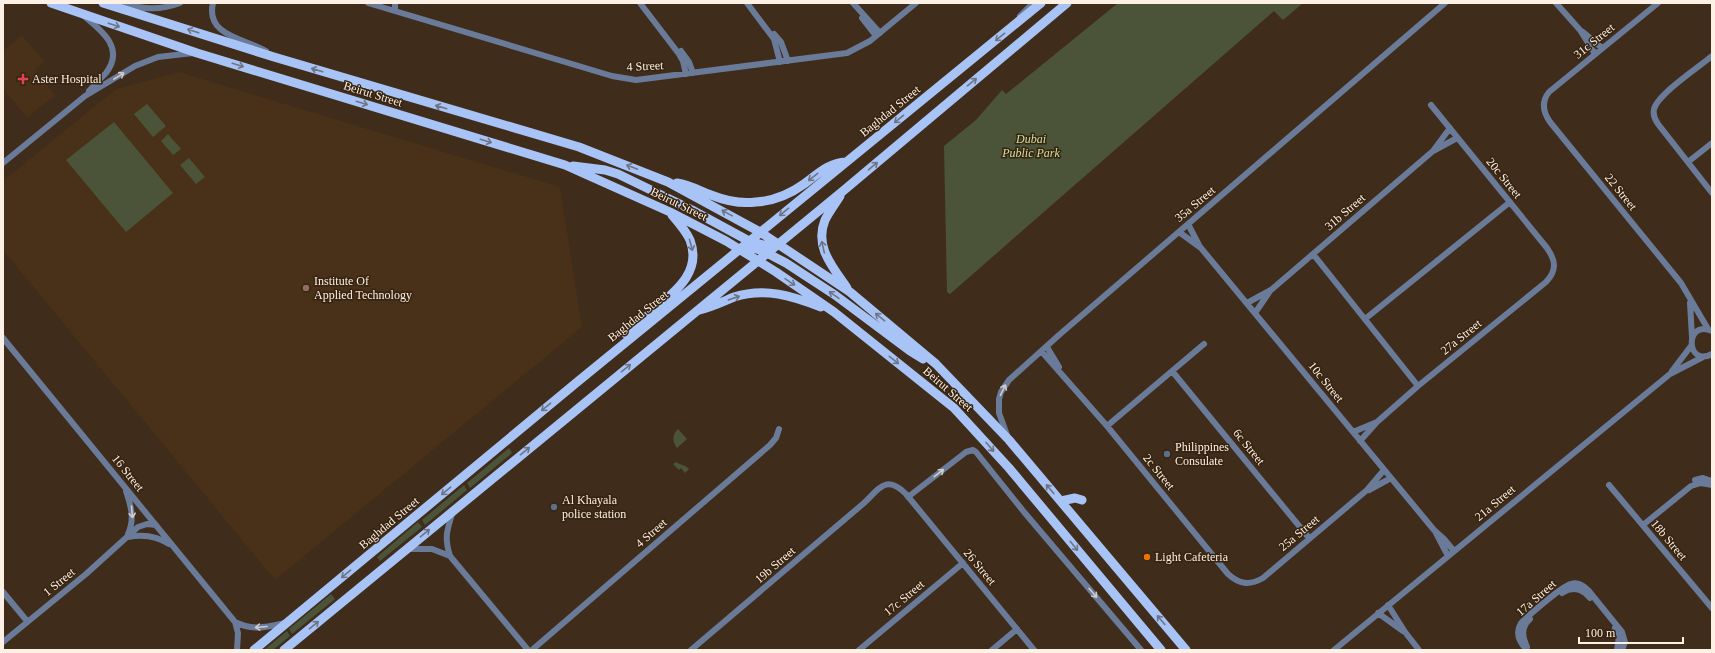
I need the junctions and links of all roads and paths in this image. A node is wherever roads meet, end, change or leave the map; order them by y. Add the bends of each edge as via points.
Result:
1 (51, 3) edge
2 (103, 3) edge
3 (120, 3) edge
4 (180, 3) edge
5 (214, 3) edge
6 (368, 3) edge
7 (395, 3) edge
8 (640, 3) edge
9 (747, 3) edge
10 (853, 3) edge
11 (916, 3) edge
12 (1033, 3) edge
13 (1041, 3) edge
14 (1067, 3) edge
15 (1445, 3) edge
16 (1556, 3) edge
17 (1658, 3) edge
18 (383, 5) edge
19 (395, 11) junction
20 (82, 15) junction
21 (1017, 23) junction
22 (768, 30) junction
23 (1580, 30) junction
24 (878, 35) junction
25 (673, 46) junction
26 (1602, 48) junction
27 (197, 53) junction
28 (1595, 54) junction
29 (1712, 56) edge
30 (274, 57) junction
31 (788, 61) junction
32 (780, 62) junction
33 (693, 73) junction
34 (686, 74) junction
35 (85, 96) junction
36 (1545, 98) joint
37 (1431, 105) dead end
38 (1450, 128) junction
39 (1458, 138) junction
40 (1712, 143) edge
41 (1433, 151) junction
42 (848, 162) junction
43 (1688, 162) junction
44 (3, 163) edge
45 (565, 165) junction
46 (668, 182) junction
47 (843, 191) junction
48 (1711, 191) edge
49 (1510, 202) junction
50 (670, 212) junction
51 (1188, 224) junction
52 (760, 232) junction
53 (1178, 232) junction
54 (749, 241) junction
55 (778, 243) junction
56 (1201, 248) junction
57 (739, 250) junction
58 (767, 252) junction
59 (1313, 254) junction
60 (757, 261) junction
61 (1555, 267) joint
62 (1271, 290) junction
63 (850, 292) junction
64 (1689, 297) junction
65 (1247, 303) junction
66 (698, 310) junction
67 (834, 312) junction
68 (1255, 313) junction
69 (1365, 319) junction
70 (1710, 330) edge
71 (3, 338) edge
72 (1692, 338) junction
73 (1204, 344) dead end
74 (1691, 346) junction
75 (1047, 347) junction
76 (1042, 352) junction
77 (1709, 356) edge
78 (936, 364) junction
79 (1172, 371) junction
80 (1062, 374) junction
81 (1670, 374) junction
82 (576, 383) junction
83 (1418, 386) junction
84 (1377, 422) junction
85 (1107, 426) junction
86 (779, 429) dead end
87 (1354, 432) junction
88 (1009, 440) junction
89 (1360, 441) junction
90 (1384, 470) junction
91 (1391, 478) junction
92 (1712, 480) edge
93 (1712, 484) edge
94 (1609, 485) dead end
95 (125, 487) junction
96 (1367, 490) junction
97 (1682, 492) junction
98 (872, 495) joint
99 (908, 497) junction
100 (1082, 500) dead end
101 (1061, 501) junction
102 (454, 509) junction
103 (156, 525) junction
104 (1643, 525) junction
105 (1434, 530) junction
106 (127, 538) junction
107 (1310, 538) junction
108 (173, 546) junction
109 (406, 549) junction
110 (1454, 551) junction
111 (450, 556) junction
112 (1448, 556) junction
113 (963, 564) junction
114 (1240, 583) joint
115 (3, 592) edge
116 (1388, 605) junction
117 (1712, 608) edge
118 (1604, 611) junction
119 (1378, 613) junction
120 (27, 621) junction
121 (236, 622) junction
122 (287, 622) junction
123 (1017, 629) junction
124 (1405, 632) junction
125 (3, 642) edge
126 (238, 650) edge
127 (254, 650) edge
128 (284, 650) edge
129 (528, 650) edge
130 (532, 650) edge
131 (692, 650) edge
132 (859, 650) edge
133 (992, 650) edge
134 (1034, 650) edge
135 (1141, 650) edge
136 (1161, 650) edge
137 (1186, 650) edge
138 (1334, 650) edge
139 (1419, 650) edge
140 (1528, 650) edge
141 (1617, 650) edge
142 (1622, 650) edge

1 - 20 main road, Beirut Street
30 -> 2 main road, Beirut Street
3 - 4 street via 153,9
5 - 30 street via 213,18 223,32 261,48
6 - 18 street, 4 Street
7 - 19 street
8 - 25 street
9 - 22 street
10 - 24 street
11 - 24 street, 4 Street
12 - 21 street via 1022,13
13 - 21 main road, Baghdad Street
47 -> 14 main road
15 - 51 street, 35a Street
16 - 23 street
17 - 26 street, 31c Street
18 - 19 street, 4 Street
19 - 34 street, 4 Street via 620,78 636,80
20 -> 27 main road, Beirut Street
20 - 35 street via 106,35 112,53 110,66
21 -> 42 main road, Baghdad Street
22 - 31 street via 781,42
22 - 32 street via 777,44
23 - 26 street
23 - 28 street
24 - 31 street, 4 Street via 847,53
25 - 33 street via 687,58
25 - 34 street via 683,61
26 - 28 street, 31c Street
35 -> 27 street via 146,61 170,55
27 -> 45 main road, Beirut Street
28 - 36 street, 31c Street
29 - 43 street via 1664,95 1654,109 1658,124
46 -> 30 main road, Beirut Street via 579,147
31 - 32 street, 4 Street
32 - 33 street, 4 Street
33 - 34 street, 4 Street
35 - 44 street
36 - 64 street, 22 Street via 1544,110 1550,122
37 - 38 street, 20c Street
38 - 39 street, 20c Street
38 - 41 street, 31b Street
39 - 41 street, 31b Street
39 - 49 street, 20c Street
40 - 43 street
41 - 59 street, 31b Street
42 -> 46 main road via 828,166 782,197 758,202 722,199 687,185
42 -> 52 main road, Baghdad Street
43 - 48 street
45 - 50 main road, Beirut Street
45 - 54 main road via 589,167 618,174
52 -> 46 main road, Beirut Street
47 - 55 main road
63 -> 47 main road via 828,260 822,242 826,219
49 - 61 street, 20c Street via 1553,256
49 - 69 street
50 - 57 main road, Beirut Street
50 -> 82 main road via 690,241 693,258 689,273 677,290 601,355
51 - 53 street, 35a Street
51 - 56 street, 10c Street
52 - 54 main road, Baghdad Street
52 - 55 main road, Beirut Street
53 - 56 street, 10c Street
53 - 75 street, 35a Street
54 - 55 main road via 763,245
54 - 57 main road, Baghdad Street
55 - 58 main road
55 - 63 main road, Beirut Street
56 - 65 street, 10c Street
57 - 58 main road via 753,248
57 - 60 main road, Beirut Street
57 - 82 main road, Baghdad Street
58 - 60 main road
78 -> 58 main road via 910,351 835,295
59 - 62 street, 31b Street
59 - 69 street
60 - 66 main road
60 -> 67 main road, Beirut Street
61 - 83 street, 27a Street via 1546,282
62 - 65 street, 31b Street
62 - 68 street, 31b Street
78 -> 63 main road, Beirut Street
64 - 70 street, 22 Street
64 - 72 street
65 - 68 street, 10c Street
66 -> 67 main road via 716,306 745,294 765,292 790,296
102 -> 66 main road
67 -> 136 main road, Beirut Street via 943,398 967,421
68 - 87 street, 10c Street
69 - 83 street
70 - 72 street via 1698,330
71 - 95 street, 16 Street
72 - 74 street
73 - 79 street
74 - 77 street via 1697,354
74 - 81 street, 21a Street
75 - 76 street, 35a Street
75 - 80 street, 2c Street
76 - 80 street, 2c Street
88 -> 76 street, 35a Street via 999,413 1001,392 1009,380
77 - 81 street, 21a Street
78 - 88 main road, Beirut Street
79 - 85 street
79 - 107 street, 6c Street
80 - 85 street, 2c Street
81 - 110 street, 21a Street
82 -> 122 main road, Baghdad Street
83 - 84 street, 27a Street
84 - 87 street, 27a Street
84 - 89 street, 27a Street
85 - 114 street, 2c Street via 1228,574
86 - 130 street, 4 Street via 770,445
87 - 89 street, 10c Street
101 -> 88 main road, Beirut Street
89 - 90 street, 10c Street
90 - 91 street, 10c Street
90 - 96 street, 25a Street
91 - 96 street, 25a Street
91 - 105 street, 10c Street
92 - 97 street via 1698,479
93 - 97 street via 1696,484
94 - 104 street, 18b Street
95 - 103 street, 16 Street
95 -> 106 street via 132,516
96 - 107 street, 25a Street
97 - 104 street
98 - 99 street, 26 Street via 880,487 890,484 901,489
98 - 131 street, 19b Street
99 - 113 street, 26 Street
99 -> 135 street via 966,452 973,450
100 - 101 main road via 1075,498
137 -> 101 main road, Beirut Street
109 -> 102 main road
102 - 111 street via 446,535
103 - 106 street, 1 Street via 142,525
103 - 108 street, 16 Street
104 - 117 street, 18b Street
105 - 110 street, 10c Street
105 - 112 street, 10c Street
106 - 108 street via 138,535 150,536
106 - 120 street, 1 Street
107 - 114 street, 25a Street via 1262,578 1251,584
108 - 121 street, 16 Street
109 - 111 street via 432,548
128 -> 109 main road
110 - 112 street, 21a Street
111 - 129 street
112 - 116 street, 21a Street
113 - 123 street, 26 Street
113 - 132 street, 17c Street
115 - 120 street
116 - 119 street, 21a Street
116 - 124 street
118 - 140 street, 17a Street via 1581,585 1566,586 1526,623 1523,637
118 - 141 street via 1618,633 1620,642
118 - 142 street via 1625,636
119 - 124 street
119 - 138 street, 21a Street
120 - 125 street, 1 Street
122 -> 121 street via 258,628 243,626
121 - 126 street
122 - 127 main road, Baghdad Street
123 - 133 street
123 - 134 street, 26 Street
124 - 139 street

